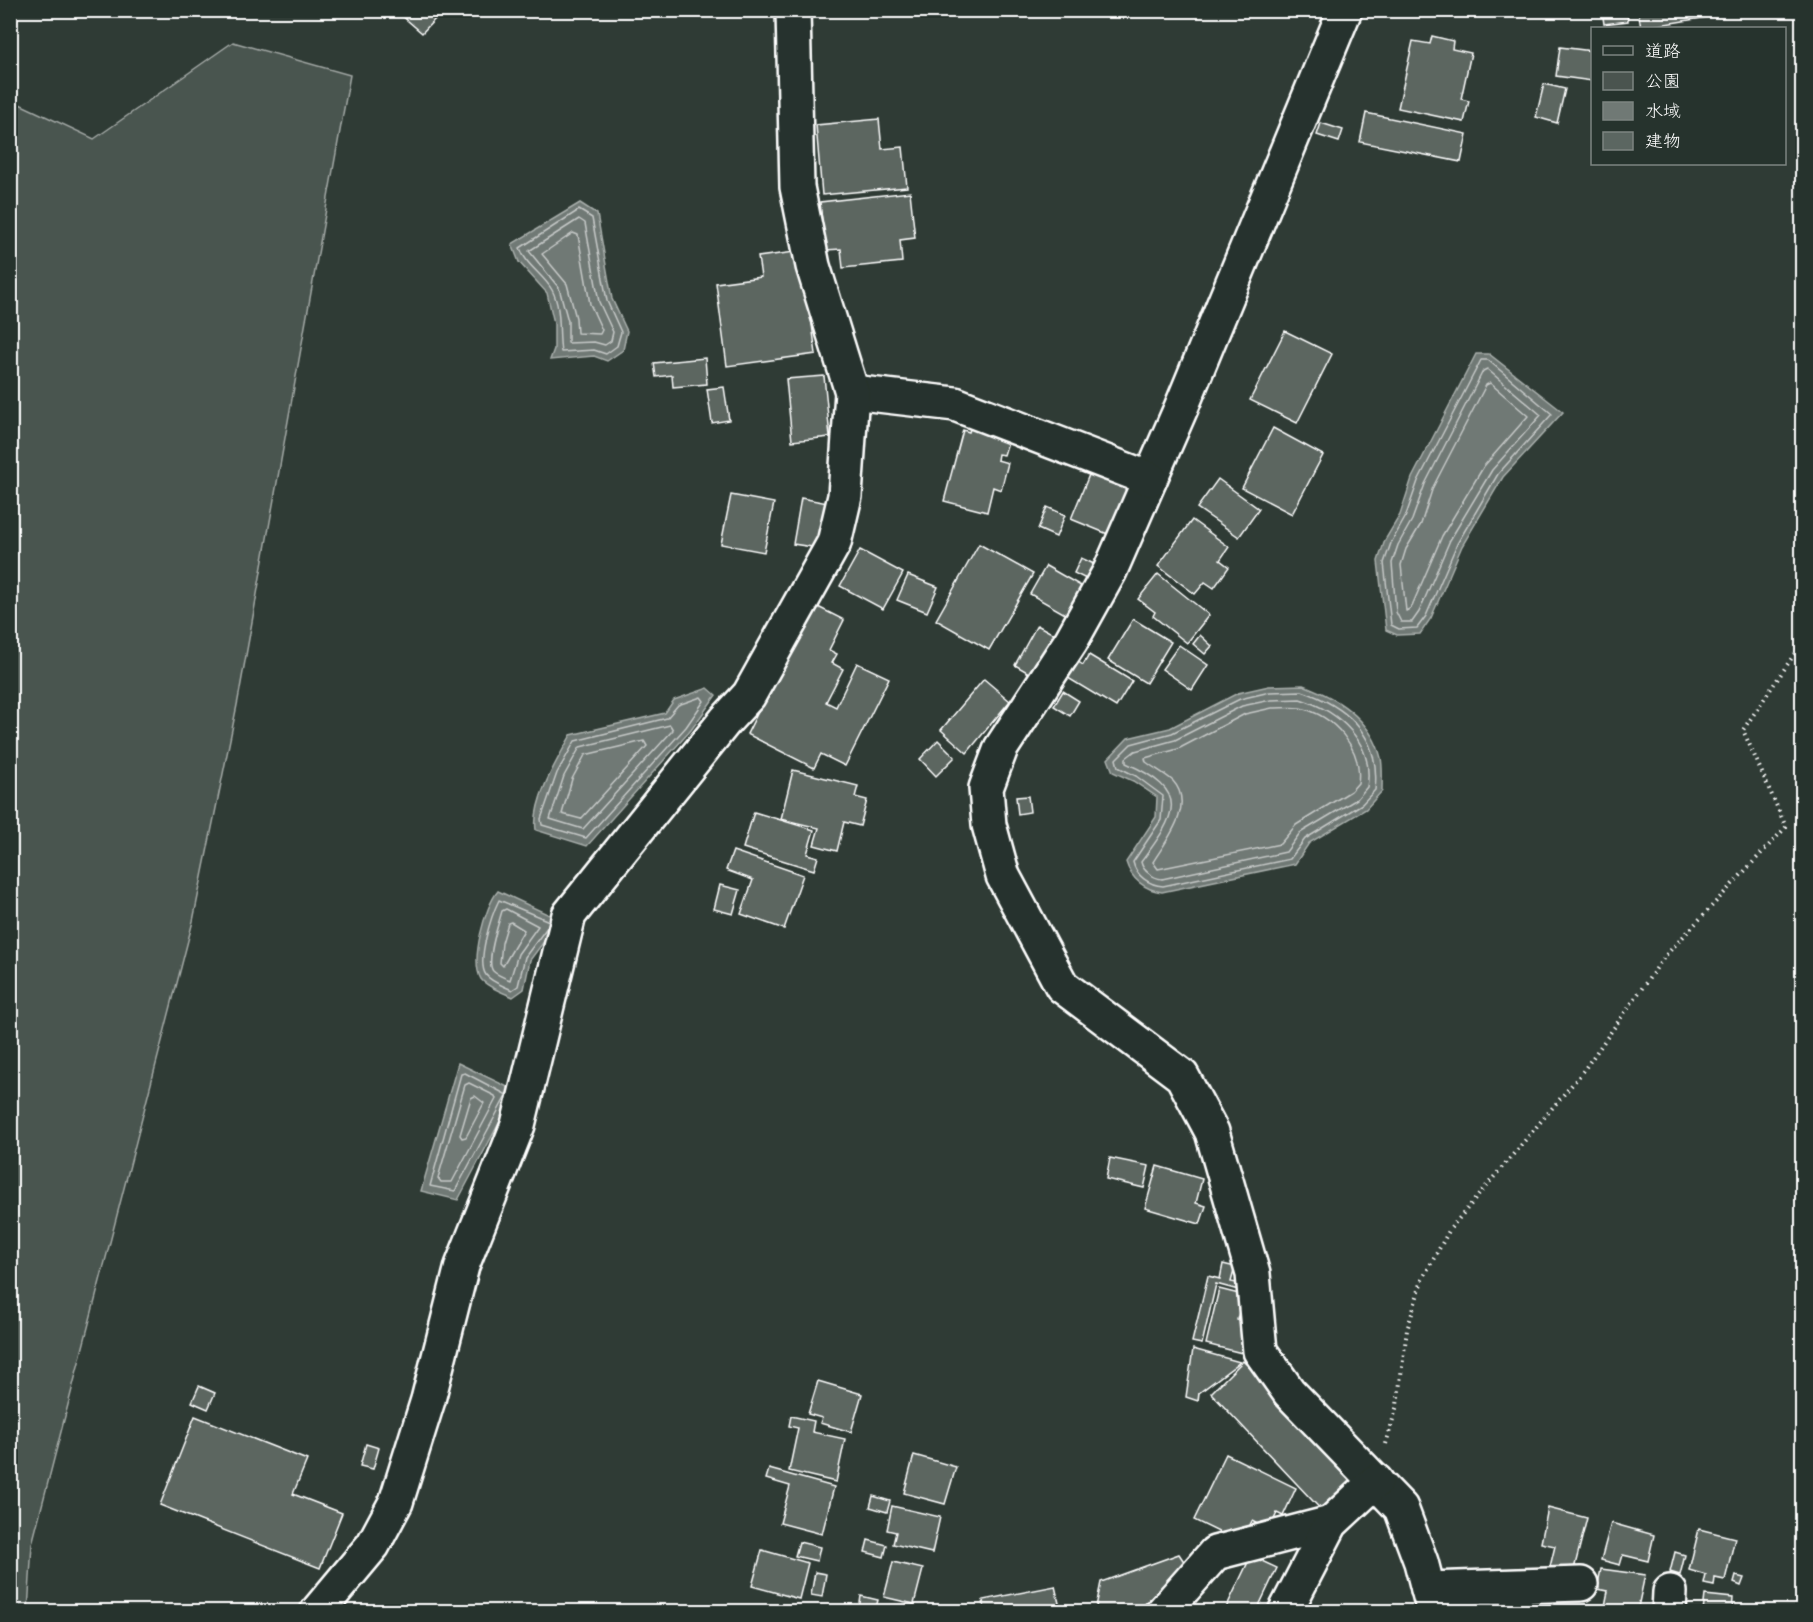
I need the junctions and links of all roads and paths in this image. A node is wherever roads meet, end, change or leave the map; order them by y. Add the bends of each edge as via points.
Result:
1 (793, 10) edge
2 (1345, 10) edge
3 (852, 392) junction
4 (1150, 479) junction
5 (1803, 643) edge
6 (1376, 1481) junction
7 (1331, 1523) junction
8 (1581, 1584) dead end
9 (1431, 1600) edge
10 (317, 1611) edge
11 (1163, 1611) edge
12 (1285, 1611) edge

1 - 3 street via 797,187 813,266
2 - 4 street
3 - 4 street via 955,404
3 - 10 street via 845,496 834,543 749,695 569,915 518,1125 462,1266 428,1400 396,1502 373,1545
4 - 6 street via 1110,571 1071,641 1001,748 986,788 989,825 1003,876 1062,986 1182,1076 1212,1132 1253,1274 1260,1351 1289,1392
5 - 6 path via 1743,730 1786,827 1665,956 1581,1074 1450,1229 1422,1280 1407,1330 1397,1405
6 - 7 street
6 - 9 street via 1401,1508
7 - 11 street via 1215,1553
7 - 12 street
8 - 9 street

